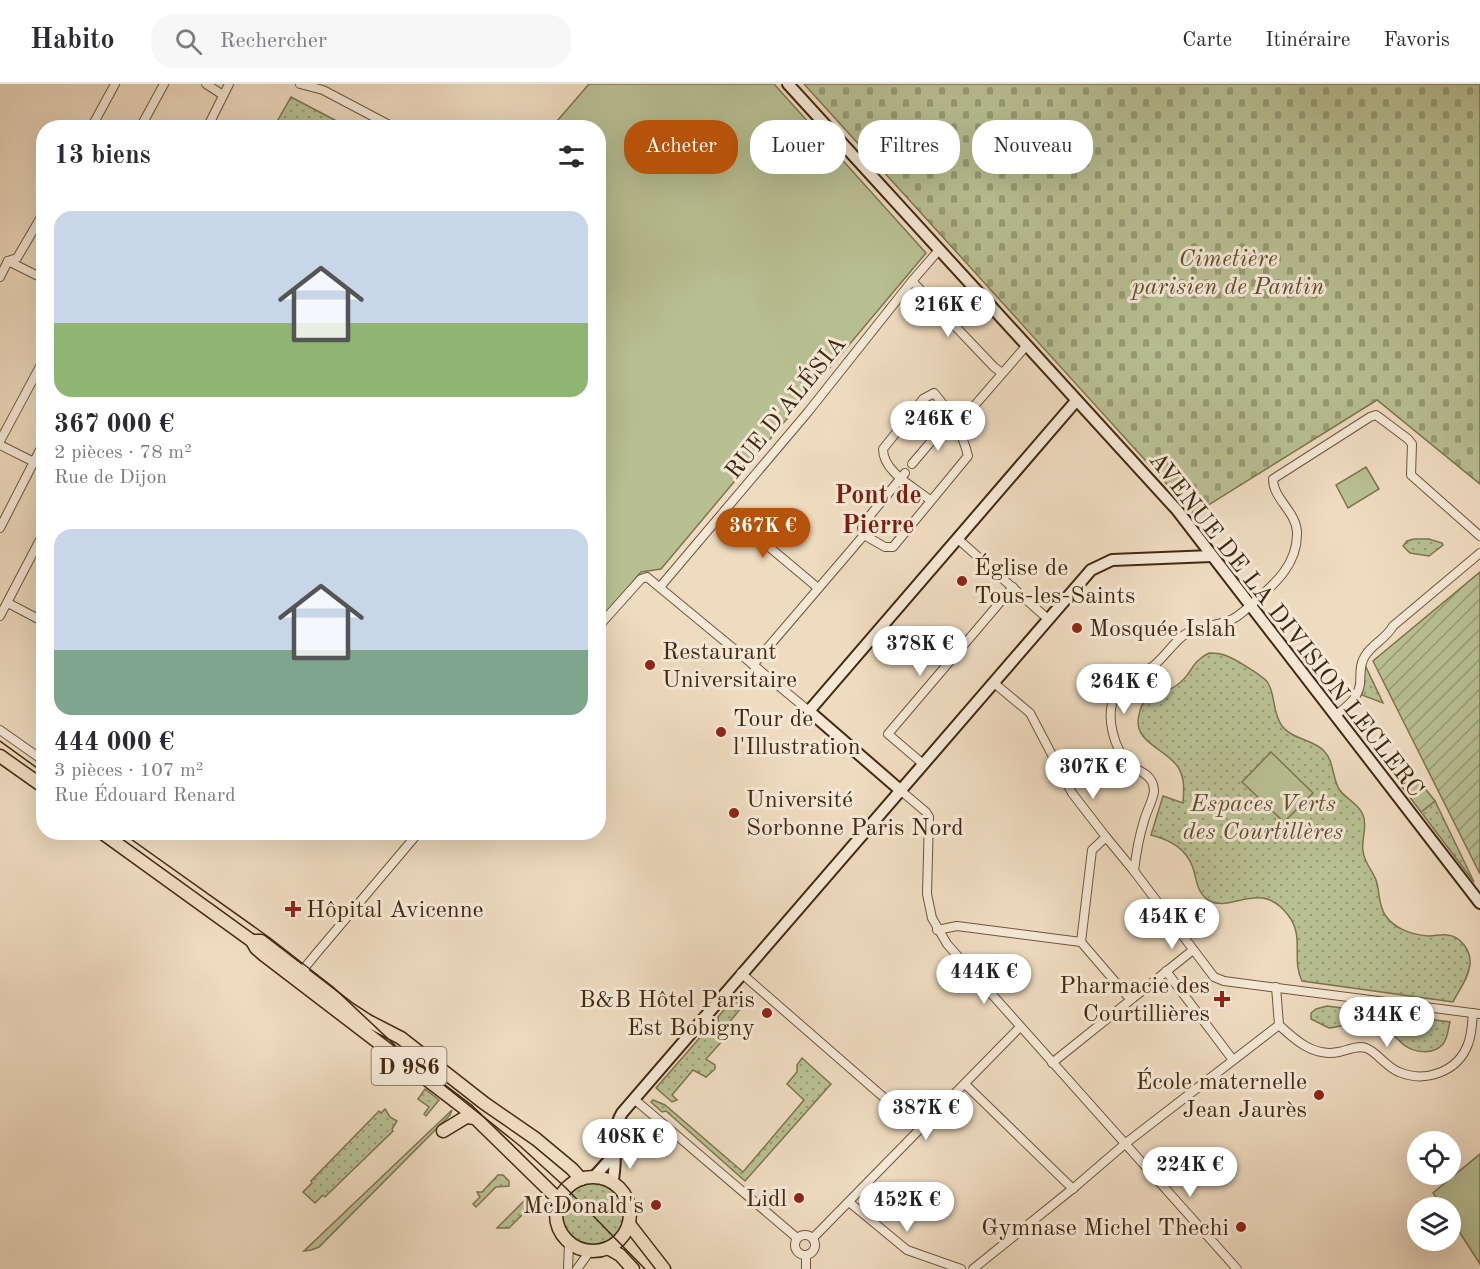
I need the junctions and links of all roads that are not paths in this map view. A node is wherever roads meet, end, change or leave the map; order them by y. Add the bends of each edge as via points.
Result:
1 (115, 84) edge
2 (164, 84) edge
3 (206, 84) edge
4 (229, 84) edge
5 (300, 84) edge
6 (788, 84) edge
7 (224, 95) junction
8 (95, 120) edge
9 (144, 120) edge
10 (211, 120) edge
11 (380, 120) edge
12 (36, 226) edge
13 (939, 250) junction
14 (8, 261) junction
15 (36, 275) edge
16 (0, 276) edge
17 (912, 281) junction
18 (1027, 345) junction
19 (1002, 373) junction
20 (36, 374) edge
21 (1076, 401) junction
22 (954, 423) junction
23 (0, 443) edge
24 (36, 457) edge
25 (33, 462) junction
26 (36, 463) edge
27 (912, 464) dead end
28 (903, 475) junction
29 (930, 500) junction
30 (725, 510) junction
31 (0, 528) edge
32 (864, 535) junction
33 (1480, 536) edge
34 (958, 539) junction
35 (36, 548) edge
36 (1480, 553) edge
37 (1212, 556) junction
38 (660, 587) junction
39 (1013, 587) junction
40 (818, 588) junction
41 (8, 603) junction
42 (1251, 605) junction
43 (0, 616) edge
44 (36, 618) edge
45 (606, 618) edge
46 (1048, 619) junction
47 (753, 664) junction
48 (994, 683) junction
49 (809, 711) junction
50 (1335, 716) junction
51 (0, 730) edge
52 (36, 755) edge
53 (0, 756) edge
54 (922, 763) junction
55 (36, 781) edge
56 (900, 790) junction
57 (1106, 837) junction
58 (112, 840) edge
59 (412, 840) edge
60 (1134, 871) junction
61 (1480, 903) edge
62 (937, 930) junction
63 (1081, 942) junction
64 (1193, 950) junction
65 (1166, 971) junction
66 (741, 973) junction
67 (305, 980) junction
68 (1276, 987) junction
69 (1130, 999) junction
70 (1476, 1013) edge
71 (703, 1017) junction
72 (1280, 1025) junction
73 (1020, 1027) junction
74 (717, 1029) dead end
75 (1233, 1060) junction
76 (1052, 1063) junction
77 (965, 1084) junction
78 (633, 1099) junction
79 (454, 1101) junction
80 (475, 1118) junction
81 (920, 1129) junction
82 (1126, 1143) junction
83 (614, 1156) junction
84 (594, 1177) junction
85 (581, 1179) junction
86 (612, 1183) junction
87 (1073, 1189) junction
88 (558, 1199) junction
89 (849, 1202) junction
90 (629, 1224) junction
91 (797, 1238) junction
92 (813, 1238) junction
93 (569, 1243) junction
94 (608, 1248) junction
95 (590, 1251) junction
96 (806, 1255) junction
97 (568, 1269) edge
98 (577, 1269) edge
99 (633, 1269) edge
100 (664, 1269) edge
101 (806, 1269) edge
102 (961, 1269) edge
103 (973, 1269) edge
104 (1237, 1269) edge

1 - 8 street
2 - 9 street
3 - 7 street
4 - 7 street
5 - 11 street via 332,94
6 - 13 street, AVENUE DE LA DIVISION LECLERC
7 - 10 street
12 - 14 street via 17,258
13 - 17 street, RUE D'ALÉSIA
13 - 18 street, AVENUE DE LA DIVISION LECLERC
14 - 15 street
14 - 16 street
17 - 19 street
17 - 30 street, RUE D'ALÉSIA
18 - 19 street
18 - 21 street, AVENUE DE LA DIVISION LECLERC
19 - 22 street via 962,420
20 - 23 street
21 - 34 street
21 - 37 street, AVENUE DE LA DIVISION LECLERC via 1177,510
22 - 27 street via 945,425
22 - 28 street via 934,393 923,399 883,449 887,466
22 - 29 street via 968,456
23 - 25 street
24 - 25 street
25 - 26 street
25 - 31 street
28 - 29 street
28 - 32 street via 863,524
29 - 32 street via 893,547 885,547
30 - 38 street, RUE D'ALÉSIA
30 - 40 street
32 - 40 street
33 - 42 street via 1411,475 1412,444 1376,416 1370,417 1272,479 1273,488 1297,530 1296,549 1279,579
34 - 39 street
34 - 49 street
35 - 41 street
36 - 50 street via 1368,652 1361,666 1356,696
37 - 42 street, AVENUE DE LA DIVISION LECLERC
37 - 46 street via 1112,560 1097,565
38 - 45 street via 648,577 641,579
38 - 47 street
39 - 46 street
39 - 54 street via 888,734
40 - 47 street
41 - 43 street
41 - 44 street
42 - 50 street, AVENUE DE LA DIVISION LECLERC
42 - 60 street via 1236,618 1185,634 1153,666 1128,680 1115,694 1112,730 1120,754 1153,782 1154,792 1143,823
46 - 48 street
47 - 49 street
48 - 54 street
48 - 57 street via 1030,713 1072,793
49 - 56 street
50 - 61 street, AVENUE DE LA DIVISION LECLERC
51 - 52 street
53 - 55 main road
54 - 56 street
56 - 62 street via 929,817 927,894
56 - 66 street
57 - 60 street
57 - 63 street via 1092,850
58 - 67 main road, D 986 via 252,941 261,941
59 - 67 street via 306,966
60 - 64 street
62 - 63 street via 957,926
62 - 73 street
63 - 69 street
64 - 65 street
64 - 68 street via 1214,977
65 - 69 street
65 - 75 street
66 - 71 street
66 - 81 street
67 - 79 main road, D 986
67 - 85 main road, D 986 via 401,1038 536,1139
68 - 70 street
68 - 72 street
69 - 76 street
70 - 72 street via 1468,1046 1460,1059 1446,1070 1423,1077 1400,1073 1363,1047 1339,1052 1314,1050
71 - 74 street
71 - 78 street
72 - 75 street
73 - 76 street
73 - 77 street
75 - 82 street
76 - 82 street
77 - 81 street
77 - 87 street
78 - 83 street via 618,1120
78 - 91 street
79 - 80 main road, D 986
79 - 80 main road via 454,1114 443,1131 466,1117
80 - 88 main road, D 986
81 - 89 street
82 - 87 street
82 - 104 street
83 - 84 street
83 - 86 street
84 - 85 main road
84 - 86 main road
85 - 88 main road via 568,1186
86 - 90 main road via 626,1199
87 - 103 street
88 - 93 main road via 556,1222
89 - 92 street
89 - 102 street via 907,1250
90 - 94 main road via 621,1238
90 - 100 main road
91 - 92 street
91 - 96 street via 797,1251
92 - 96 street via 816,1247
93 - 95 main road
93 - 97 street
94 - 95 main road
94 - 99 main road
95 - 98 street
96 - 101 street

